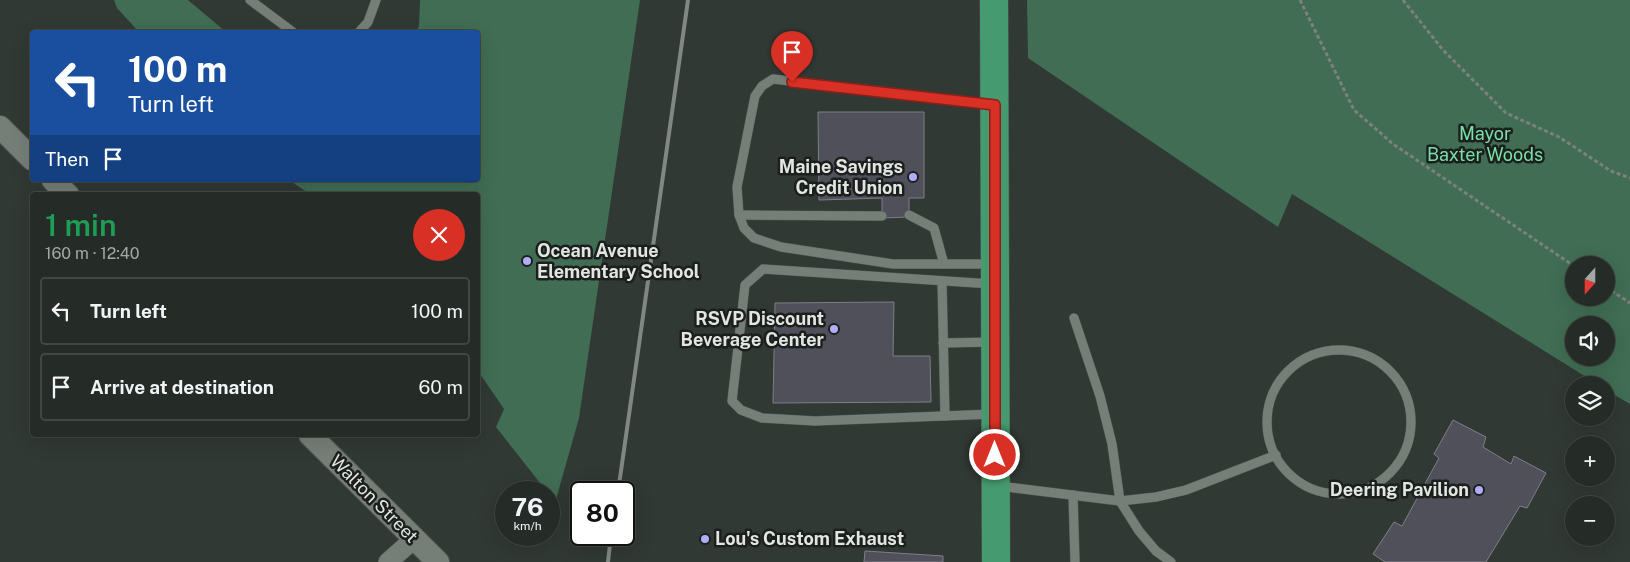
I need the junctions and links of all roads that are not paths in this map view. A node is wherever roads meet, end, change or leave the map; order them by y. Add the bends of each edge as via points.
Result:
1 (250, 0) edge
2 (376, 0) edge
3 (994, 0) edge
4 (289, 30) edge
5 (362, 30) edge
6 (995, 105) junction
7 (0, 127) edge
8 (30, 157) edge
9 (55, 182) edge
10 (65, 192) edge
11 (739, 215) junction
12 (909, 215) dead end
13 (882, 216) dead end
14 (944, 264) junction
15 (994, 274) junction
16 (942, 281) junction
17 (1074, 318) dead end
18 (995, 342) junction
19 (943, 343) junction
20 (995, 414) junction
21 (946, 416) junction
22 (312, 437) edge
23 (1276, 455) junction
24 (995, 485) junction
25 (1073, 495) junction
26 (1120, 501) junction
27 (414, 539) junction
28 (388, 562) edge
29 (438, 562) edge
30 (996, 562) edge
31 (1074, 562) edge
32 (1171, 562) edge

1 - 4 lane
2 - 5 lane
3 - 6 highway
6 - 11 lane via 773,79 755,96 737,187
6 - 15 highway
7 - 8 street
9 - 10 street
11 - 13 lane
11 - 14 lane via 744,228 754,238 781,247 893,264
12 - 14 lane via 934,228
14 - 15 lane
15 - 16 lane
15 - 18 highway
16 - 19 lane
16 - 21 lane via 763,270 745,285 732,401 741,410 762,418 815,421
17 - 26 lane via 1100,396 1112,444
18 - 19 lane
18 - 20 highway
19 - 21 lane
20 - 21 lane
20 - 24 highway
22 - 27 street, Walton Street
23 - 23 lane via 1295,480 1315,490 1338,494 1362,490 1385,477 1401,459 1410,435 1410,410 1402,386 1386,367 1364,354 1340,349 1317,353 1297,362 1280,378 1270,398 1266,421 1269,443
23 - 26 lane via 1186,490
24 - 25 lane
24 - 30 highway
25 - 26 lane
25 - 31 lane
26 - 32 lane via 1139,531 1156,551
27 - 28 street
27 - 29 street, Walton Street

